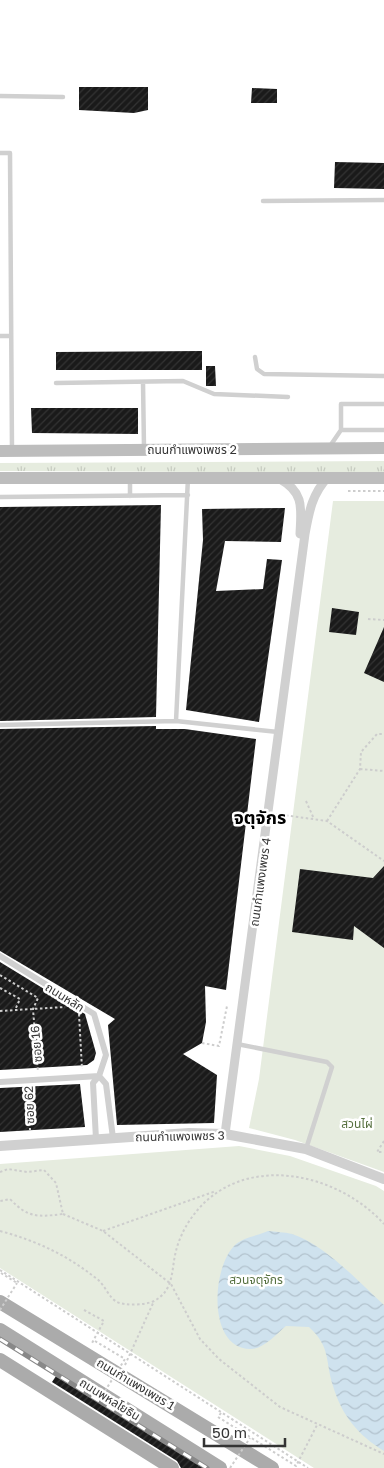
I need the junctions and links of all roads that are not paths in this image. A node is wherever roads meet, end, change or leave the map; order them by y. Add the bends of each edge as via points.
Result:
1 (0, 96) edge
2 (63, 97) dead end
3 (0, 153) edge
4 (384, 200) edge
5 (263, 201) dead end
6 (0, 336) edge
7 (11, 336) junction
8 (255, 357) dead end
9 (384, 376) edge
10 (143, 382) junction
11 (56, 383) dead end
12 (288, 397) dead end
13 (384, 404) edge
14 (341, 430) junction
15 (384, 430) edge
16 (384, 448) edge
17 (144, 449) junction
18 (328, 449) junction
19 (6, 451) edge
20 (130, 477) junction
21 (188, 477) junction
22 (276, 477) junction
23 (0, 478) edge
24 (328, 478) junction
25 (384, 478) edge
26 (188, 495) junction
27 (130, 496) junction
28 (0, 498) edge
29 (300, 570) junction
30 (176, 721) junction
31 (0, 725) edge
32 (279, 732) junction
33 (0, 956) edge
34 (237, 1044) junction
35 (99, 1076) junction
36 (0, 1082) edge
37 (225, 1134) junction
38 (113, 1138) junction
39 (96, 1139) junction
40 (0, 1146) edge
41 (306, 1149) junction
42 (384, 1179) edge
43 (0, 1302) edge
44 (0, 1330) edge
45 (0, 1360) edge
46 (172, 1468) edge
47 (220, 1468) edge
48 (272, 1468) edge

1 - 2 lane
3 - 7 lane via 10,153
4 - 5 lane
6 - 7 lane
7 - 19 lane
8 - 9 lane via 257,369 264,374
10 - 11 lane
10 - 12 lane via 183,381 214,394
10 - 17 lane
13 - 14 lane via 341,404
14 - 15 lane
14 - 18 lane
16 - 18 main road, ถนนกำแพงเพชร 2
17 - 18 main road, ถนนกำแพงเพชร 2
17 - 19 main road, ถนนกำแพงเพชร 2
20 - 21 main road
20 - 23 main road
20 - 27 lane
21 - 22 main road
21 - 26 lane
22 - 24 main road
22 - 29 street, ถนนกำแพงเพชร 4 via 295,489 299,496
24 - 25 main road
24 - 29 street, ถนนกำแพงเพชร 4 via 310,504
26 - 27 lane
26 - 30 lane
27 - 28 lane
29 - 32 street, ถนนกำแพงเพชร 4
30 - 31 lane
30 - 32 lane
32 - 34 street, ถนนกำแพงเพชร 4
33 - 35 street, ถนนหลัก via 94,1014 106,1055
34 - 37 street, ถนนกำแพงเพชร 4
34 - 41 lane via 327,1062 332,1067
35 - 36 street
35 - 38 street via 106,1084
35 - 39 street, ถนนหลัก via 93,1083
37 - 38 street, ถนนกำแพงเพชร 3
37 - 41 street, ถนนกำแพงเพชร 3
38 - 39 street, ถนนกำแพงเพชร 3
39 - 40 street, ถนนกำแพงเพชร 3
41 - 42 street, ถนนกำแพงเพชร 3
43 - 48 main road, ถนนกำแพงเพชร 1
44 - 47 main road, ถนนพหลโยธิน
45 - 46 main road, ถนนพหลโยธิน

